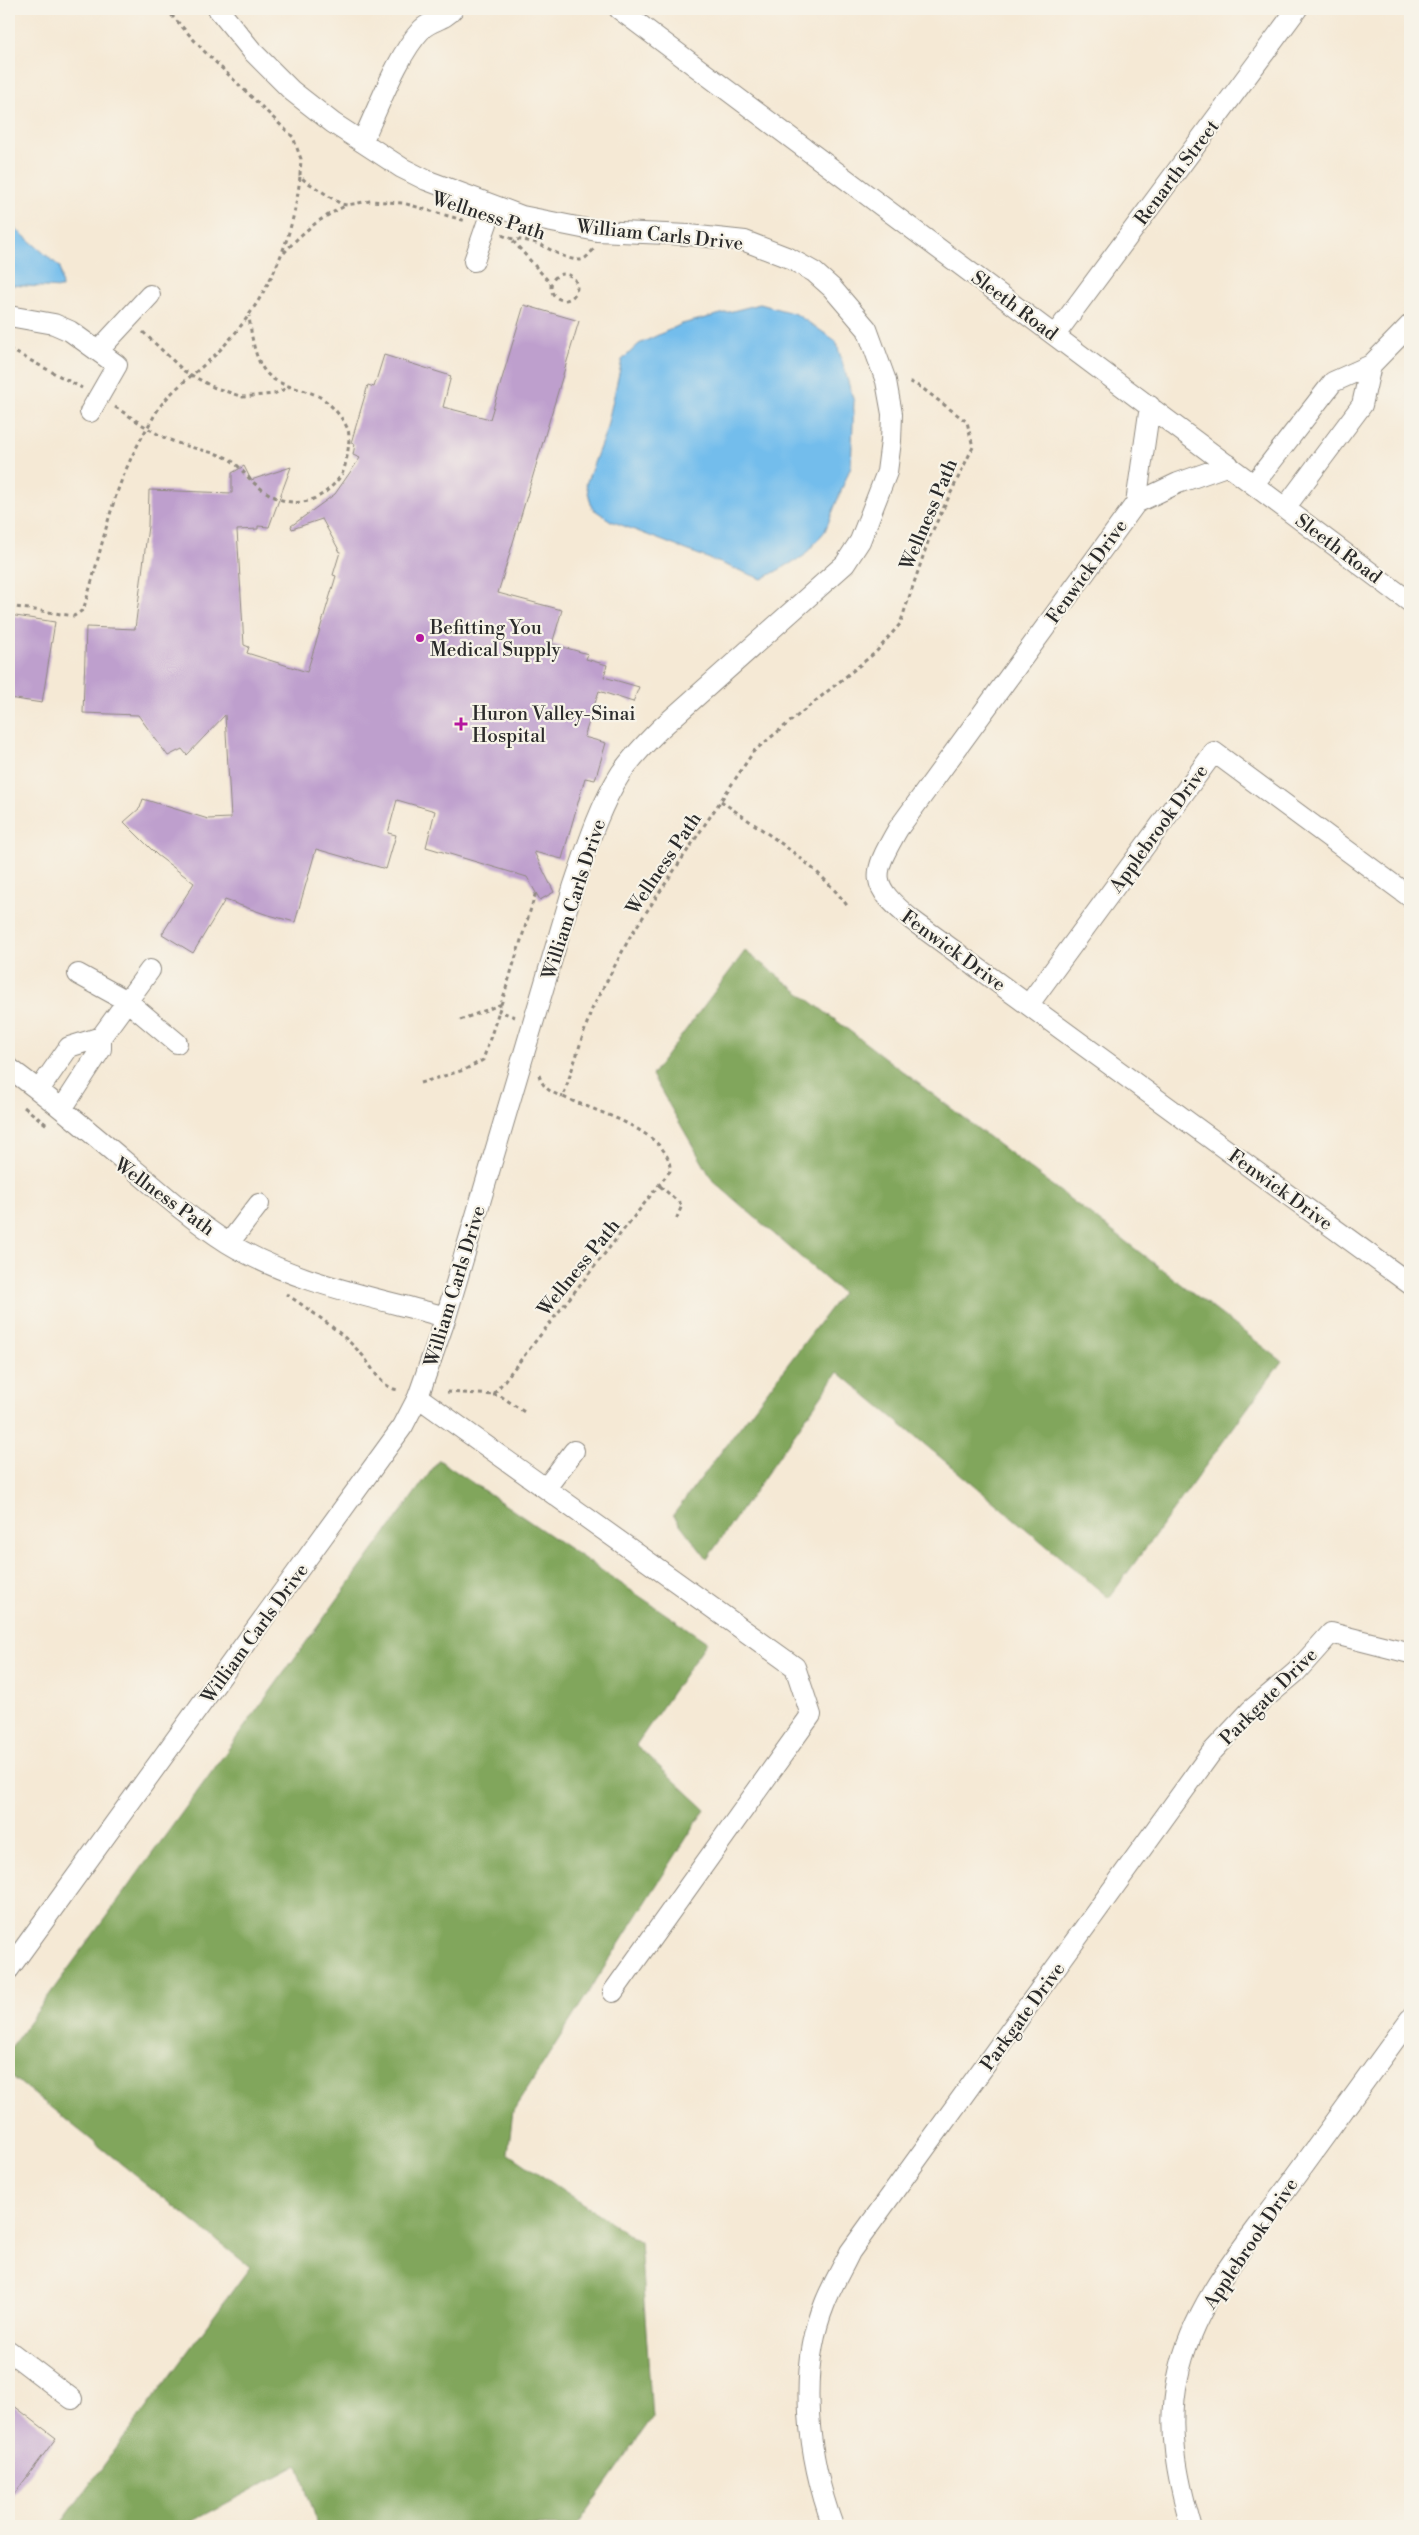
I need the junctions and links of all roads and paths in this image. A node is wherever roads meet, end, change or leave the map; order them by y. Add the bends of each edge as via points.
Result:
1 (166, 9) edge
2 (218, 9) edge
3 (453, 9) edge
4 (619, 9) edge
5 (1297, 9) edge
6 (424, 18) edge
7 (362, 142) junction
8 (300, 175) junction
9 (347, 205) junction
10 (493, 206) junction
11 (486, 226) junction
12 (512, 240) junction
13 (599, 245) dead end
14 (282, 256) junction
15 (474, 261) dead end
16 (551, 284) junction
17 (150, 295) dead end
18 (9, 316) edge
19 (249, 316) junction
20 (1410, 325) edge
21 (143, 332) dead end
22 (1055, 335) junction
23 (9, 349) edge
24 (107, 358) junction
25 (1371, 365) junction
26 (191, 375) junction
27 (906, 379) dead end
28 (289, 386) junction
29 (89, 402) junction
30 (1150, 406) junction
31 (148, 427) junction
32 (1229, 465) junction
33 (1254, 484) junction
34 (1136, 503) junction
35 (1285, 508) junction
36 (1410, 602) edge
37 (9, 606) edge
38 (721, 801) junction
39 (1410, 897) edge
40 (848, 907) dead end
41 (150, 970) dead end
42 (78, 974) dead end
43 (127, 1002) junction
44 (502, 1004) dead end
45 (1028, 1004) junction
46 (500, 1011) dead end
47 (460, 1020) dead end
48 (101, 1037) junction
49 (177, 1043) dead end
50 (9, 1068) edge
51 (420, 1084) dead end
52 (39, 1090) junction
53 (21, 1104) dead end
54 (62, 1109) junction
55 (54, 1129) dead end
56 (660, 1186) junction
57 (259, 1204) dead end
58 (676, 1220) dead end
59 (229, 1243) junction
60 (1410, 1284) edge
61 (280, 1290) dead end
62 (446, 1317) junction
63 (419, 1395) junction
64 (493, 1395) junction
65 (526, 1413) dead end
66 (574, 1451) dead end
67 (546, 1488) junction
68 (1410, 1654) edge
69 (9, 1969) edge
70 (613, 1992) dead end
71 (1410, 2020) edge
72 (9, 2351) edge
73 (72, 2398) dead end
74 (833, 2526) edge
75 (1191, 2526) edge

1 - 8 path via 204,52 293,137 301,159
2 - 7 street, William Carls Drive via 253,52 292,91
3 - 6 street via 448,16
4 - 22 street, Sleeth Road
5 - 22 street, Renarth Street
6 - 7 street
7 - 10 street, William Carls Drive via 402,168
8 - 9 path
8 - 14 path via 297,207
9 - 11 path, Wellness Path via 370,201 403,203
9 - 14 path, Wellness Path via 318,219
10 - 11 street
10 - 62 street, William Carls Drive via 522,216 597,231 745,241 789,258 814,272 867,329 886,381 892,414 892,441 887,472 860,541 846,564 660,729 621,774 584,854 573,888
11 - 12 path, Wellness Path
11 - 15 street
12 - 13 path, Wellness Path via 538,243 580,260 587,258
12 - 16 path
14 - 19 path
16 - 16 path via 558,276 567,274 574,279 577,291 568,300 560,300 553,295
17 - 24 street
18 - 24 street via 54,324
19 - 26 path via 219,352
19 - 28 path via 252,339 264,370 278,382
20 - 25 street
21 - 26 path
22 - 30 street, Sleeth Road
23 - 29 path
24 - 29 street
25 - 33 street via 1333,382
25 - 35 street via 1362,405
26 - 28 path via 243,397 274,394
26 - 31 path via 171,393
27 - 38 path, Wellness Path via 966,422 973,447 930,536 900,624 876,652 754,752
28 - 31 path via 320,396 349,431 342,476 321,497 298,503 285,502 268,494 227,458 171,440
29 - 31 path
30 - 32 street, Sleeth Road
30 - 34 street, Fenwick Drive
31 - 37 path via 125,474 82,610 74,616
32 - 33 street, Sleeth Road
32 - 34 street, Fenwick Drive via 1178,483
33 - 35 street, Sleeth Road
34 - 45 street, Fenwick Drive via 898,830 877,871 889,900
35 - 36 street, Sleeth Road
38 - 40 path via 834,887
38 - 56 path, Wellness Path via 631,935 591,1011 562,1097 639,1129 658,1142 671,1163 670,1171
39 - 45 street, Applebrook Drive via 1214,752
41 - 43 street
42 - 43 street
43 - 48 street
43 - 49 street
44 - 47 path
45 - 60 street, Fenwick Drive
46 - 51 path via 483,1060 464,1070
48 - 52 street via 69,1047
48 - 54 street via 101,1049
50 - 52 street
52 - 54 street
53 - 55 path
54 - 59 street via 194,1219
56 - 58 path via 682,1205
56 - 64 path, Wellness Path
57 - 59 street
59 - 62 street via 306,1278
61 - 63 path via 334,1327 385,1386
62 - 63 street, William Carls Drive
63 - 64 path
63 - 67 street
63 - 69 street, William Carls Drive via 403,1426 370,1473
64 - 65 path
66 - 67 street
67 - 70 street via 795,1667 811,1715
68 - 74 street, Parkgate Drive via 1331,1633 1296,1672 1228,1733 850,2252 825,2304 813,2343 809,2381 810,2420 821,2495
71 - 75 street, Applebrook Drive via 1212,2293 1191,2337 1178,2376 1173,2420 1175,2460
72 - 73 street

